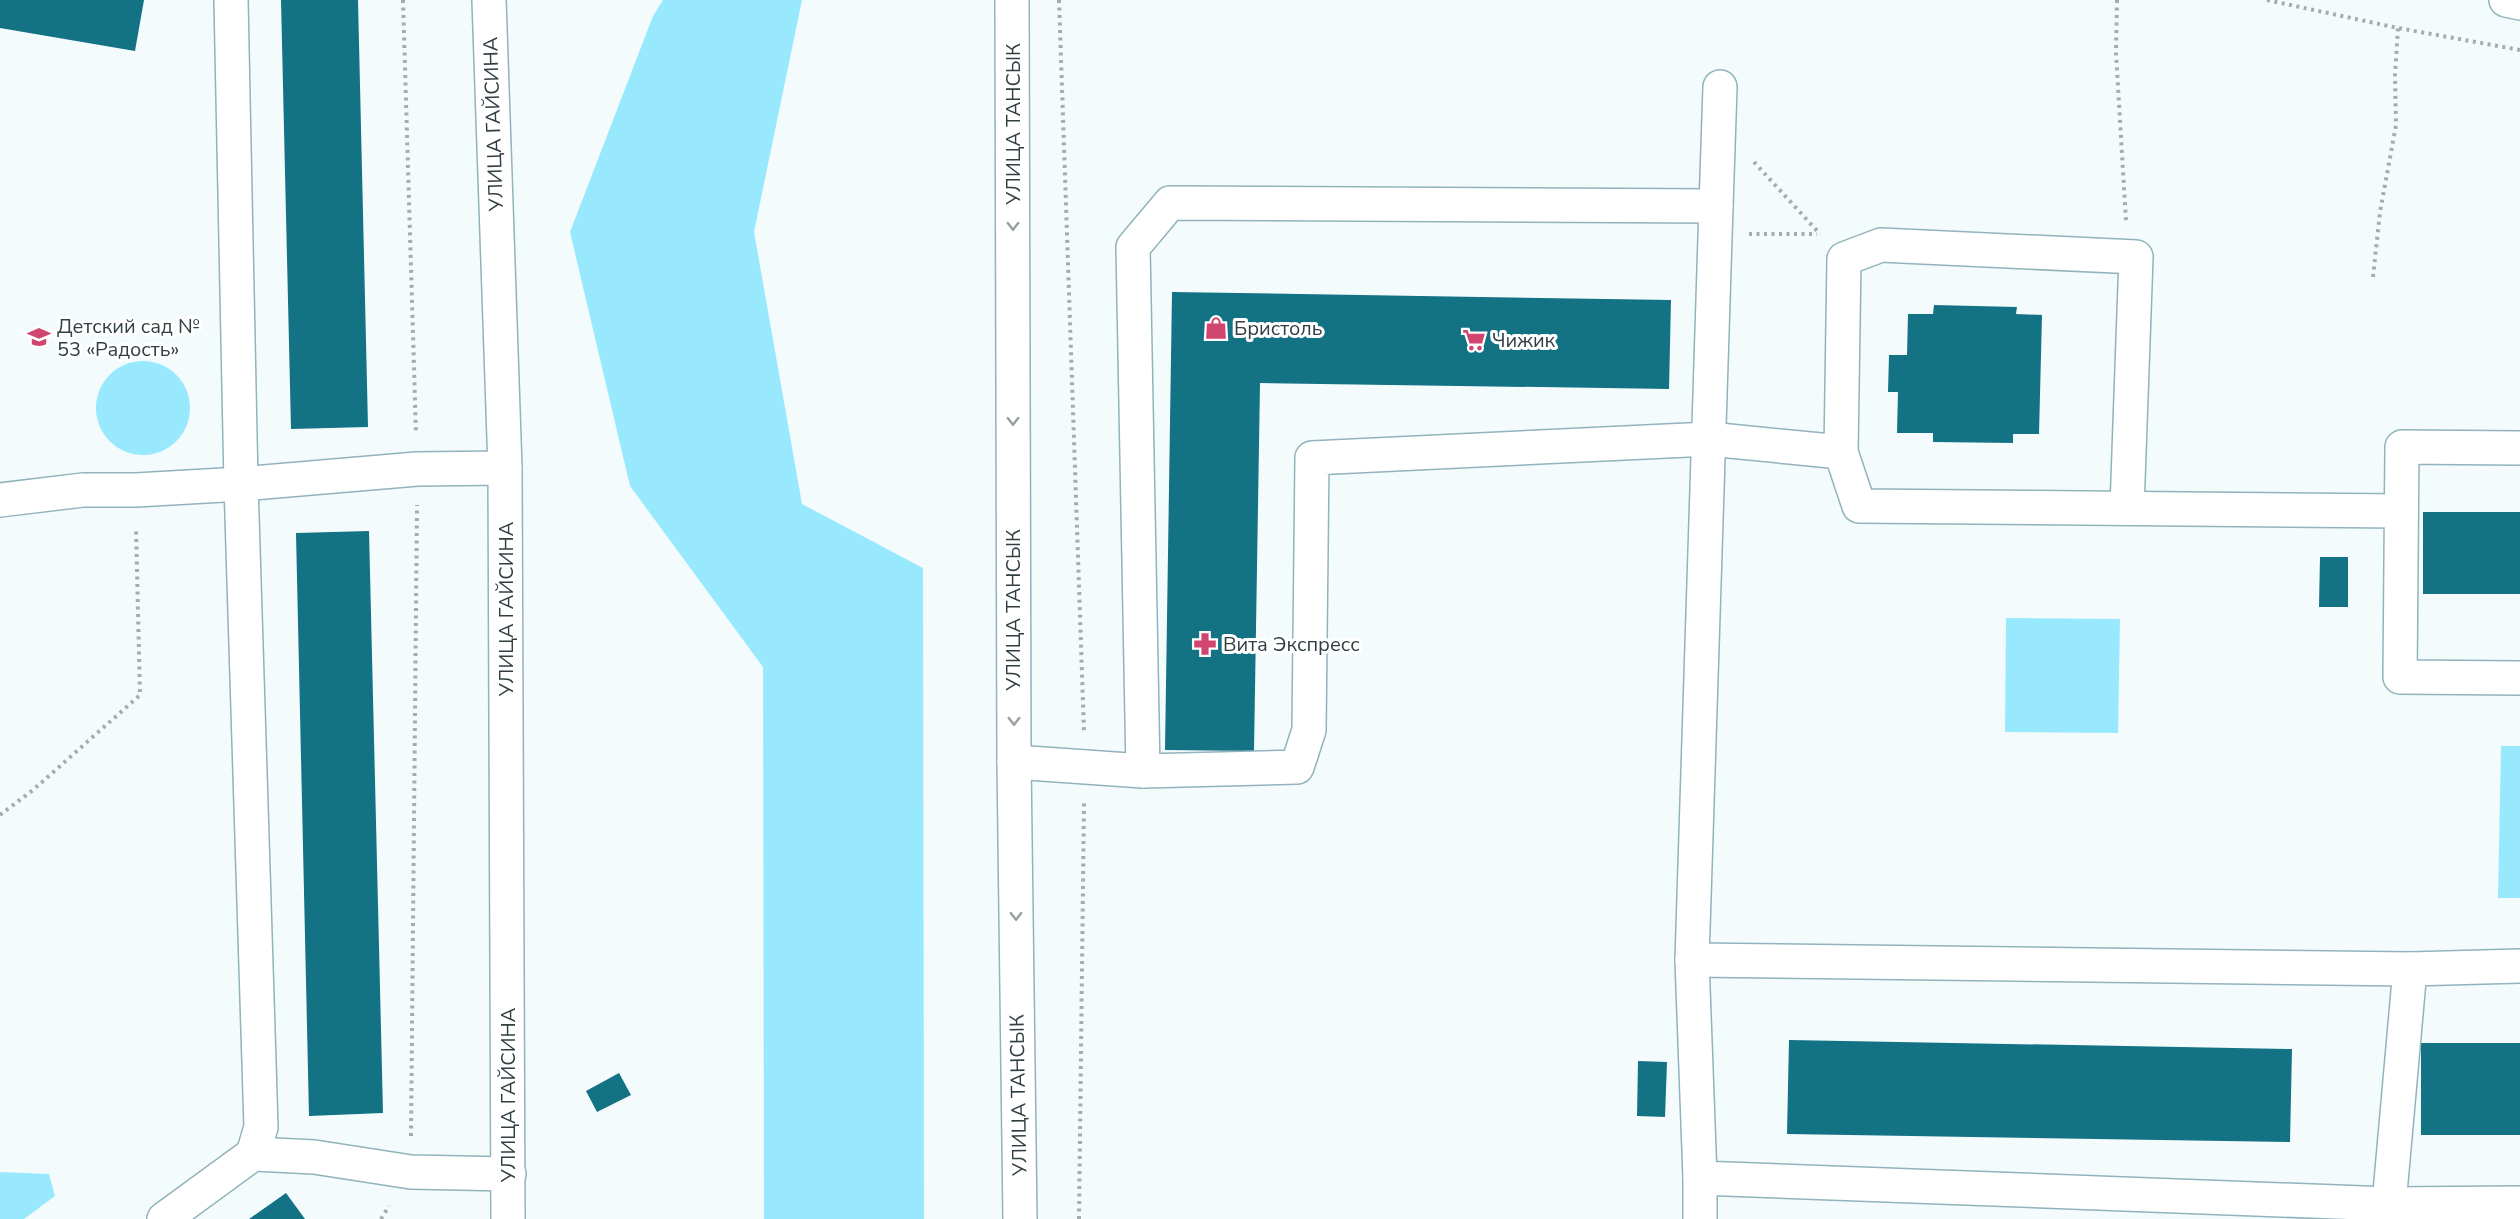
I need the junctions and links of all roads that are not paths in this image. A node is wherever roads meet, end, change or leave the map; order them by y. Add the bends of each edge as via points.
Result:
1 (231, 0) edge
2 (489, 0) edge
3 (1012, 0) edge
4 (2506, 0) edge
5 (2520, 3) edge
6 (1720, 87) dead end
7 (1716, 220) junction
8 (1709, 439) junction
9 (2520, 448) edge
10 (1841, 452) junction
11 (505, 468) junction
12 (241, 484) junction
13 (0, 500) edge
14 (2127, 508) junction
15 (2401, 511) junction
16 (2520, 678) edge
17 (1014, 762) junction
18 (1143, 771) junction
19 (1692, 960) junction
20 (2520, 966) edge
21 (2410, 969) junction
22 (253, 1154) junction
23 (509, 1174) junction
24 (1700, 1178) junction
25 (2520, 1203) edge
26 (2390, 1212) edge
27 (164, 1219) edge
28 (508, 1219) edge
29 (1020, 1219) edge
30 (1700, 1219) edge

1 - 12 street
2 - 11 street, УЛИЦА ГАЙСИНА
3 -> 17 street, УЛИЦА ТАНСЫК
4 - 5 street
6 - 7 street
7 - 8 street
7 - 18 street via 1170,203 1133,247
8 - 10 street
8 - 18 street via 1312,458 1309,729 1297,767
8 - 19 street
9 - 15 street via 2402,447
10 - 14 street via 1859,506
10 - 14 street via 1844,259 1881,245 2136,257
11 - 12 street via 417,469
11 - 23 street, УЛИЦА ГАЙСИНА
12 - 13 street via 83,490
12 - 22 street via 261,1127
14 - 15 street
15 - 16 street via 2400,677
17 - 18 street
17 -> 29 street, УЛИЦА ТАНСЫК
19 - 21 street
19 - 24 street
20 - 21 street
21 - 26 street
22 - 23 street via 314,1157 411,1172
22 - 27 street
23 - 28 street, УЛИЦА ГАЙСИНА
24 - 26 street
24 - 30 street
25 - 26 street

